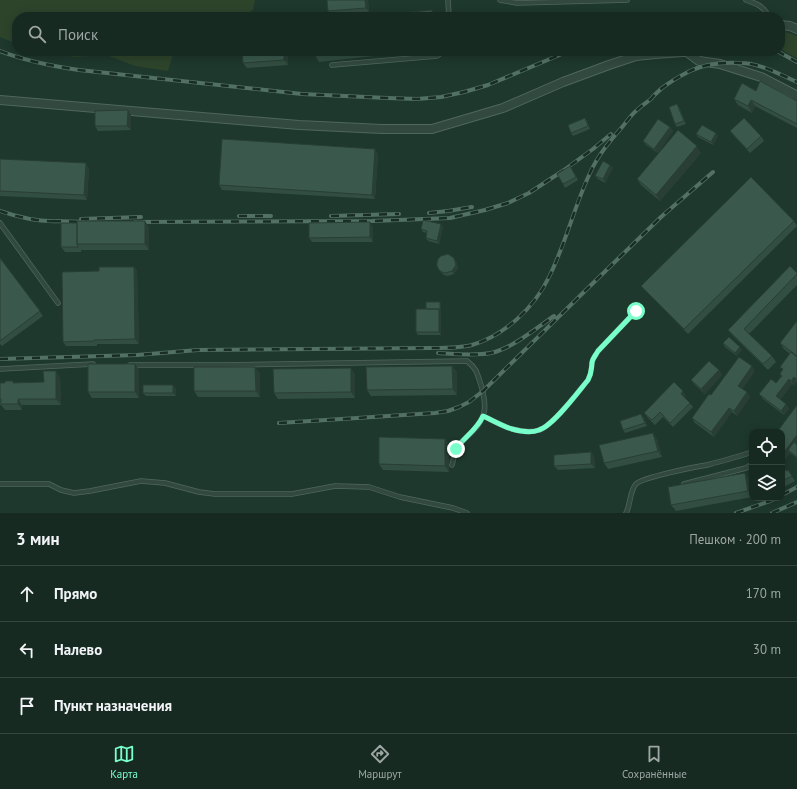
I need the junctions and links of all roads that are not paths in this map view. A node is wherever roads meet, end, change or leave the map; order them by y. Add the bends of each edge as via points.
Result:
1 (448, 0) edge
2 (500, 0) edge
3 (627, 0) edge
4 (746, 0) edge
5 (449, 12) edge
6 (766, 12) edge
7 (785, 26) edge
8 (797, 29) edge
9 (437, 56) edge
10 (636, 56) edge
11 (692, 56) edge
12 (332, 65) dead end
13 (797, 97) edge
14 (0, 100) edge
15 (0, 222) edge
16 (58, 303) dead end
17 (636, 311) dead end
18 (96, 364) edge
19 (127, 364) edge
20 (0, 369) edge
21 (483, 416) junction
22 (749, 453) edge
23 (452, 465) dead end
24 (750, 465) edge
25 (0, 484) edge
26 (680, 485) edge
27 (467, 513) edge
28 (626, 513) edge

1 - 5 lane
2 - 3 lane via 517,4
4 - 6 lane
7 - 8 street
9 - 12 lane
10 - 14 street via 563,82 504,108 432,129 299,126
11 - 13 street via 699,61 720,64 761,77
15 - 16 lane
17 - 21 lane via 598,351 593,358 588,380 551,422 539,430 531,431 510,428
18 - 20 lane
19 - 21 lane via 467,361 477,371 484,398
21 - 23 lane via 480,423 456,449
22 - 28 lane via 642,480 632,490
24 - 26 lane
25 - 27 lane via 49,484 74,493 142,481 165,483 215,494 292,494 335,486 369,487

